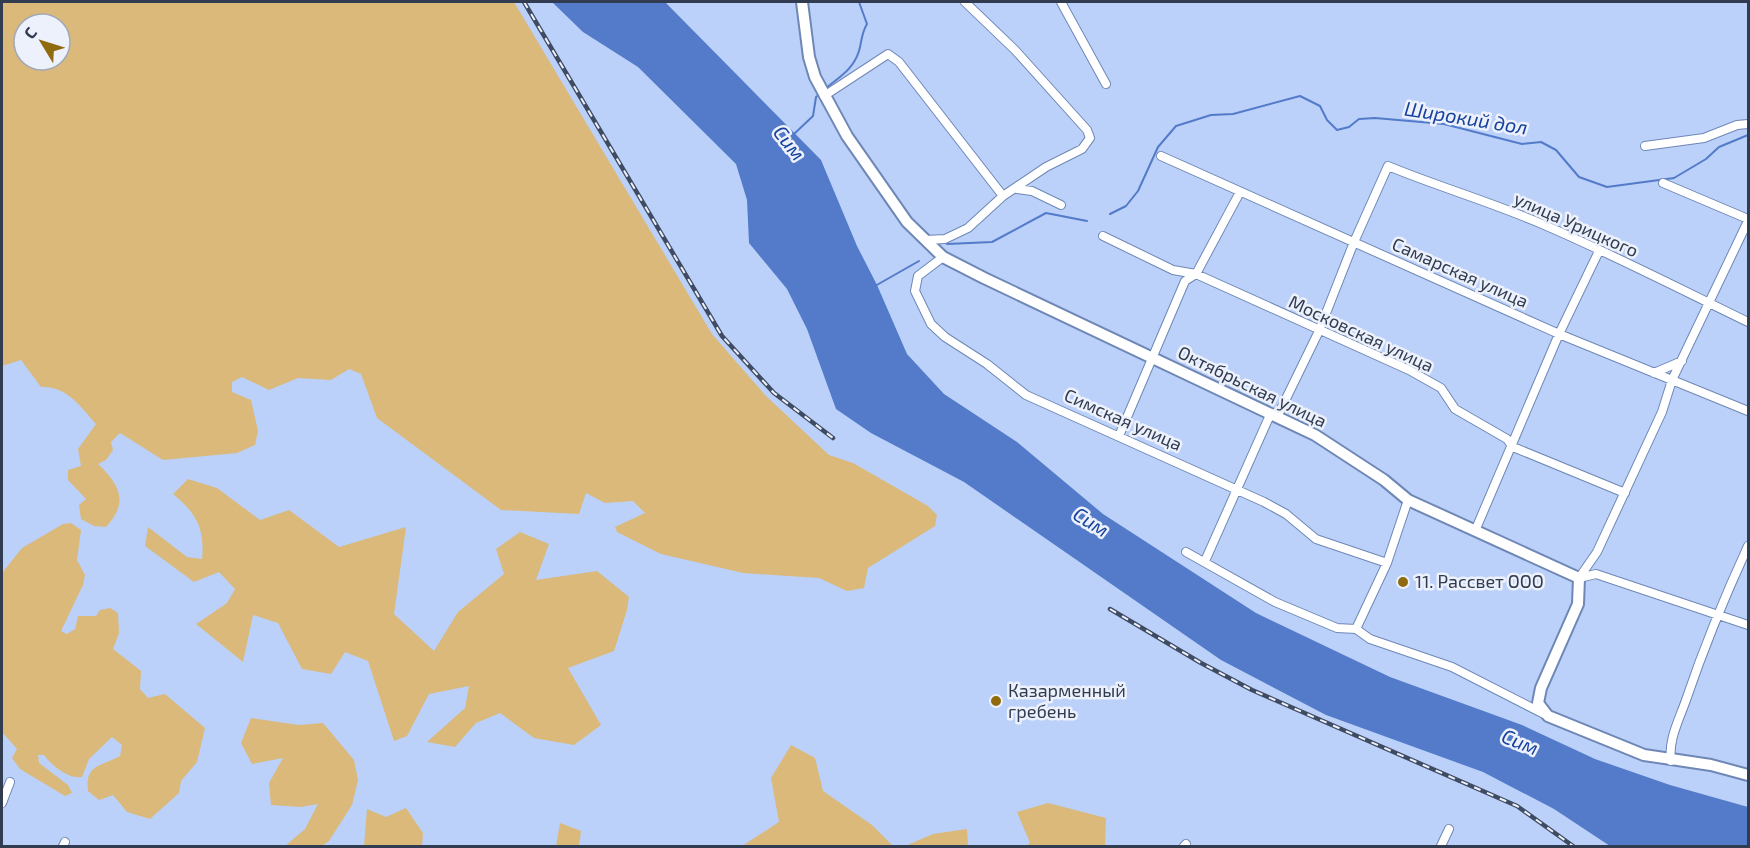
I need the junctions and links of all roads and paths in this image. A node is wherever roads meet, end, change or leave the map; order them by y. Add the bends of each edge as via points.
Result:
1 (802, 2) edge
2 (965, 2) edge
3 (1061, 2) edge
4 (1106, 84) dead end
5 (824, 96) junction
6 (1749, 124) edge
7 (1644, 146) dead end
8 (1161, 156) dead end
9 (1663, 183) dead end
10 (1017, 189) junction
11 (1240, 192) junction
12 (1003, 196) junction
13 (1061, 205) dead end
14 (1749, 220) edge
15 (1103, 236) dead end
16 (926, 240) junction
17 (1354, 242) junction
18 (1599, 251) junction
19 (943, 257) junction
20 (1196, 274) junction
21 (1710, 303) junction
22 (1749, 322) edge
23 (1319, 331) junction
24 (1559, 334) junction
25 (1153, 358) junction
26 (1682, 361) junction
27 (1654, 373) junction
28 (1672, 381) junction
29 (1749, 411) edge
30 (1274, 414) junction
31 (1119, 436) junction
32 (1513, 447) junction
33 (1237, 490) junction
34 (1625, 493) junction
35 (1408, 500) junction
36 (1475, 531) junction
37 (1749, 546) edge
38 (1186, 552) dead end
39 (1205, 561) junction
40 (1387, 563) junction
41 (1580, 578) junction
42 (1718, 613) junction
43 (1749, 625) edge
44 (1356, 629) junction
45 (1548, 716) junction
46 (1671, 761) junction
47 (1749, 775) edge
48 (10, 782) dead end
49 (2, 803) edge
50 (1449, 829) dead end
51 (1440, 846) edge

1 - 5 main road, Октябрьская улица via 809,57
2 - 10 street via 1015,50 1090,138 1082,149 1046,167
3 - 4 street
5 - 12 street via 888,54 899,62
5 - 16 main road, Октябрьская улица via 891,201
6 - 7 street via 1704,138
8 - 11 street, Самарская улица
9 - 14 street
10 - 12 street
10 - 13 street via 1032,191
11 - 17 street, Самарская улица
11 - 20 street
12 - 16 street via 968,228 945,239
14 - 21 street
15 - 20 street, Московская улица via 1173,270
16 - 19 main road, Октябрьская улица
17 - 18 street, улица Урицкого via 1388,166 1521,216
17 - 23 street
17 - 24 street, Самарская улица
18 - 21 street, улица Урицкого
18 - 24 street
19 - 25 main road, Октябрьская улица
19 - 31 street, Симская улица via 915,282 915,291 931,324 1026,395
20 - 23 street, Московская улица
20 - 25 street via 1185,281
21 - 22 street, улица Урицкого
21 - 26 street
23 - 30 street via 1280,411
23 - 32 street, Московская улица via 1441,388 1455,409 1507,439
24 - 27 street, Самарская улица
24 - 32 street
25 - 30 main road, Октябрьская улица
25 - 31 street
26 - 27 street
26 - 28 street
27 - 28 street, Самарская улица
28 - 29 street, Самарская улица
28 - 34 street
30 - 33 street via 1270,415
30 - 35 main road, Октябрьская улица via 1357,460
31 - 33 street, Симская улица
32 - 34 street, Московская улица
32 - 36 street
33 - 39 street
33 - 40 street, Симская улица via 1286,514 1316,539
34 - 41 street
35 - 36 main road, Октябрьская улица
35 - 40 street
36 - 41 main road, Октябрьская улица
37 - 42 street
38 - 39 street
39 - 44 street via 1275,602 1337,628
40 - 44 street
41 - 42 street, Октябрьская улица via 1596,574
41 - 45 main road via 1578,604 1541,688 1538,703
42 - 43 street, Октябрьская улица
42 - 46 street via 1670,747
44 - 45 street via 1370,639 1452,667
45 - 46 main road via 1644,755
46 - 47 main road via 1711,765
48 - 49 street
50 - 51 street

